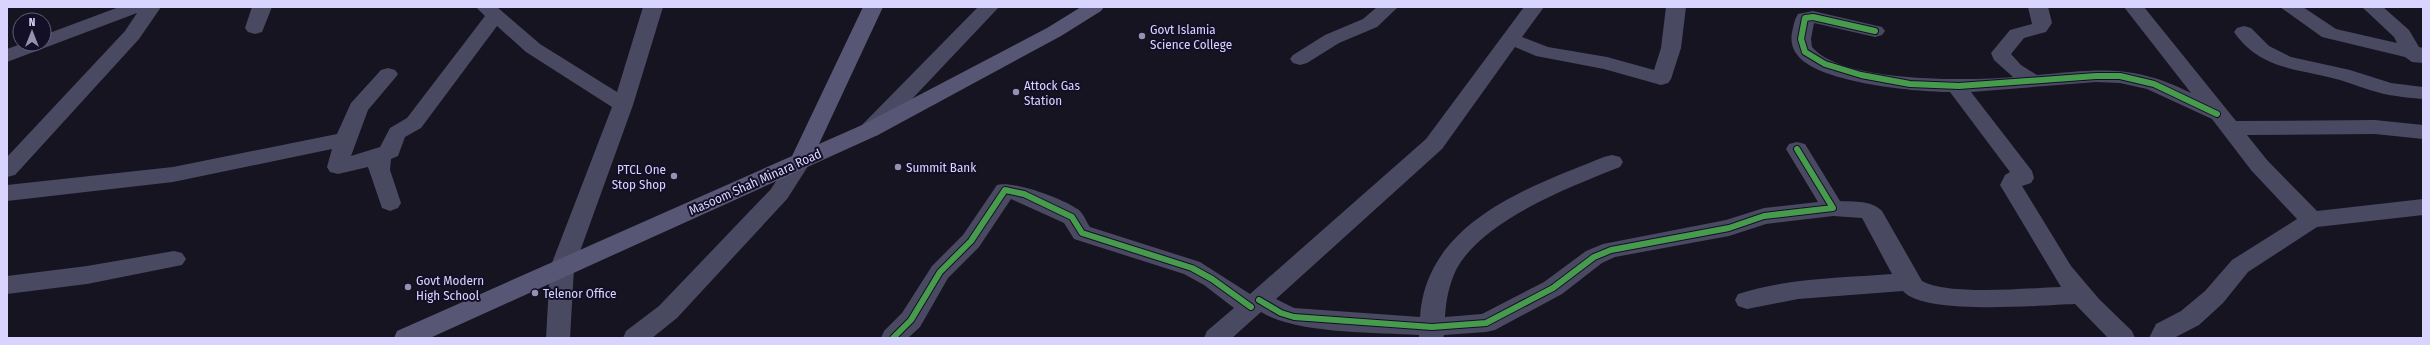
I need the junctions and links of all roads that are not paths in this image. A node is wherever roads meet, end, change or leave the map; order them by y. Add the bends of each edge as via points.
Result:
1 (136, 7) edge
2 (151, 7) edge
3 (262, 7) edge
4 (653, 7) edge
5 (873, 7) edge
6 (989, 7) edge
7 (1094, 7) edge
8 (1388, 7) edge
9 (1534, 7) edge
10 (1676, 7) edge
11 (2038, 7) edge
12 (2134, 7) edge
13 (2290, 7) edge
14 (2372, 7) edge
15 (491, 11) edge
16 (255, 28) dead end
17 (1875, 31) dead end
18 (2244, 32) dead end
19 (52, 39) edge
20 (1511, 39) junction
21 (18, 52) edge
22 (7, 56) edge
23 (2419, 56) edge
24 (1300, 59) dead end
25 (388, 74) dead end
26 (2033, 82) junction
27 (1957, 88) junction
28 (2423, 94) edge
29 (623, 105) junction
30 (2223, 121) junction
31 (870, 130) junction
32 (2423, 132) edge
33 (345, 139) junction
34 (1797, 149) dead end
35 (380, 157) junction
36 (802, 160) junction
37 (1612, 162) dead end
38 (7, 170) edge
39 (7, 193) edge
40 (390, 203) dead end
41 (1833, 208) junction
42 (2421, 210) edge
43 (2312, 220) junction
44 (174, 259) dead end
45 (562, 268) junction
46 (1910, 282) junction
47 (7, 285) edge
48 (2081, 295) junction
49 (1747, 300) dead end
50 (1255, 304) junction
51 (1432, 333) edge
52 (406, 338) edge
53 (558, 338) edge
54 (635, 338) edge
55 (893, 338) edge
56 (1216, 338) edge
57 (2123, 338) edge
58 (2161, 338) edge

1 - 19 street
2 - 38 street via 132,35
3 - 16 street
4 - 29 street
5 - 36 main road
6 - 31 street
7 - 31 main road, Masoom Shah Minara Road via 1054,32
8 - 24 street via 1370,23 1332,39
9 - 20 street
10 - 20 street via 1671,48 1661,79 1607,63 1543,52
11 - 26 street via 2042,22 2039,28 2017,34 2001,56 2014,70
12 - 30 street
13 - 23 street via 2329,33
14 - 23 street via 2402,34
15 - 29 street via 533,48
15 - 35 street via 414,123 400,128 394,135 390,151
17 - 27 street via 1813,17 1805,18 1800,43 1806,53 1819,63 1839,69 1911,85
18 - 28 street via 2262,50 2285,62 2343,74 2389,89
20 - 50 street via 1434,144
21 - 22 street
25 - 33 street via 362,102
26 - 27 street
26 - 30 street via 2082,77 2131,78 2158,85
27 - 48 street via 2021,171 2023,178 2013,180 2011,185 2063,272
29 - 45 street
30 - 32 street via 2375,127
30 - 43 street via 2259,165
31 - 36 main road, Masoom Shah Minara Road
33 - 35 street via 338,167
33 - 39 street via 196,170 96,185
34 - 41 street
35 - 40 street via 379,170
36 - 45 main road, Masoom Shah Minara Road
36 - 54 street via 779,194 668,312
37 - 51 street via 1515,204 1479,229 1455,254 1444,270 1436,289
41 - 46 street via 1868,211
41 - 51 street via 1764,216 1729,228 1611,250 1594,257 1553,288 1486,323
42 - 43 street
43 - 58 street via 2240,266 2214,297 2196,313 2165,331
44 - 47 street via 86,275
45 - 52 main road, Masoom Shah Minara Road
45 - 53 street
46 - 48 street via 1913,288 1925,295 1948,298
46 - 49 street via 1798,290
48 - 57 street
50 - 51 street via 1294,317
50 - 55 street via 1192,268 1082,233 1072,217 1024,194 1005,190 971,241 940,272 911,320
50 - 56 street

